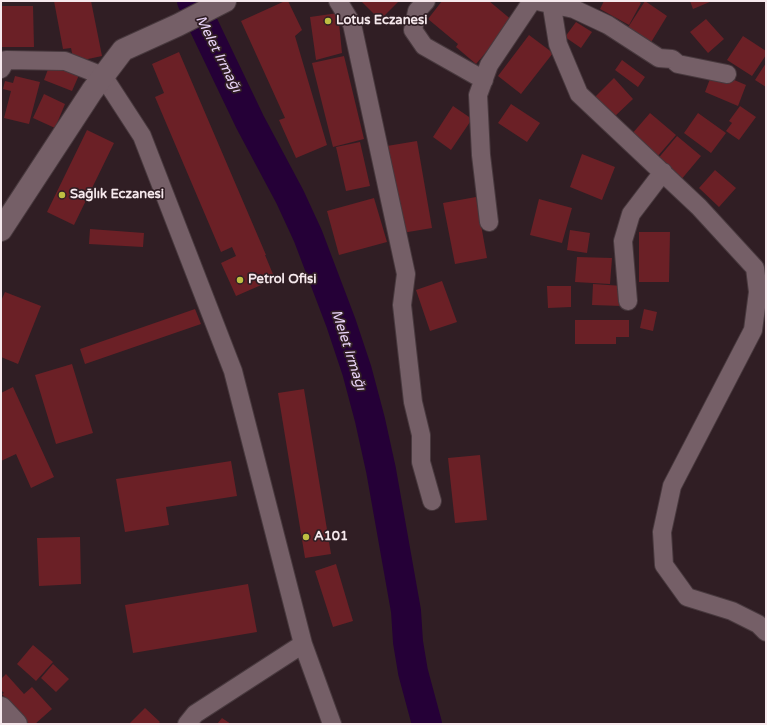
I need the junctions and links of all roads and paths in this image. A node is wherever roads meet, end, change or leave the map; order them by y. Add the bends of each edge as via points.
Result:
1 (225, 1) edge
2 (338, 1) edge
3 (426, 1) edge
4 (532, 1) edge
5 (546, 2) edge
6 (1, 68) edge
7 (727, 74) dead end
8 (103, 76) junction
9 (484, 80) junction
10 (663, 172) junction
11 (488, 222) dead end
12 (1, 230) edge
13 (628, 301) dead end
14 (432, 501) dead end
15 (766, 632) edge
16 (304, 644) junction
17 (1, 708) edge
18 (16, 724) edge
19 (187, 724) edge
20 (332, 724) edge

1 - 8 main road via 123,50
2 - 14 street via 352,24 406,274 402,305 413,402 421,435 421,462
3 - 9 street via 418,11 413,30 420,41 424,46
4 - 9 street via 489,65
5 - 7 street via 574,9 608,25 659,58 672,59 678,64
5 - 10 street via 558,44 579,94
6 - 8 street via 6,60 65,60
8 - 12 main road
8 - 16 street via 142,136 233,371
9 - 11 street via 478,95
10 - 13 street via 631,214 623,240
10 - 15 street via 700,207 755,268 758,292 753,330 672,486 662,532 664,565 687,597 732,611 758,624
16 - 19 street via 195,714
16 - 20 street
17 - 18 main road

